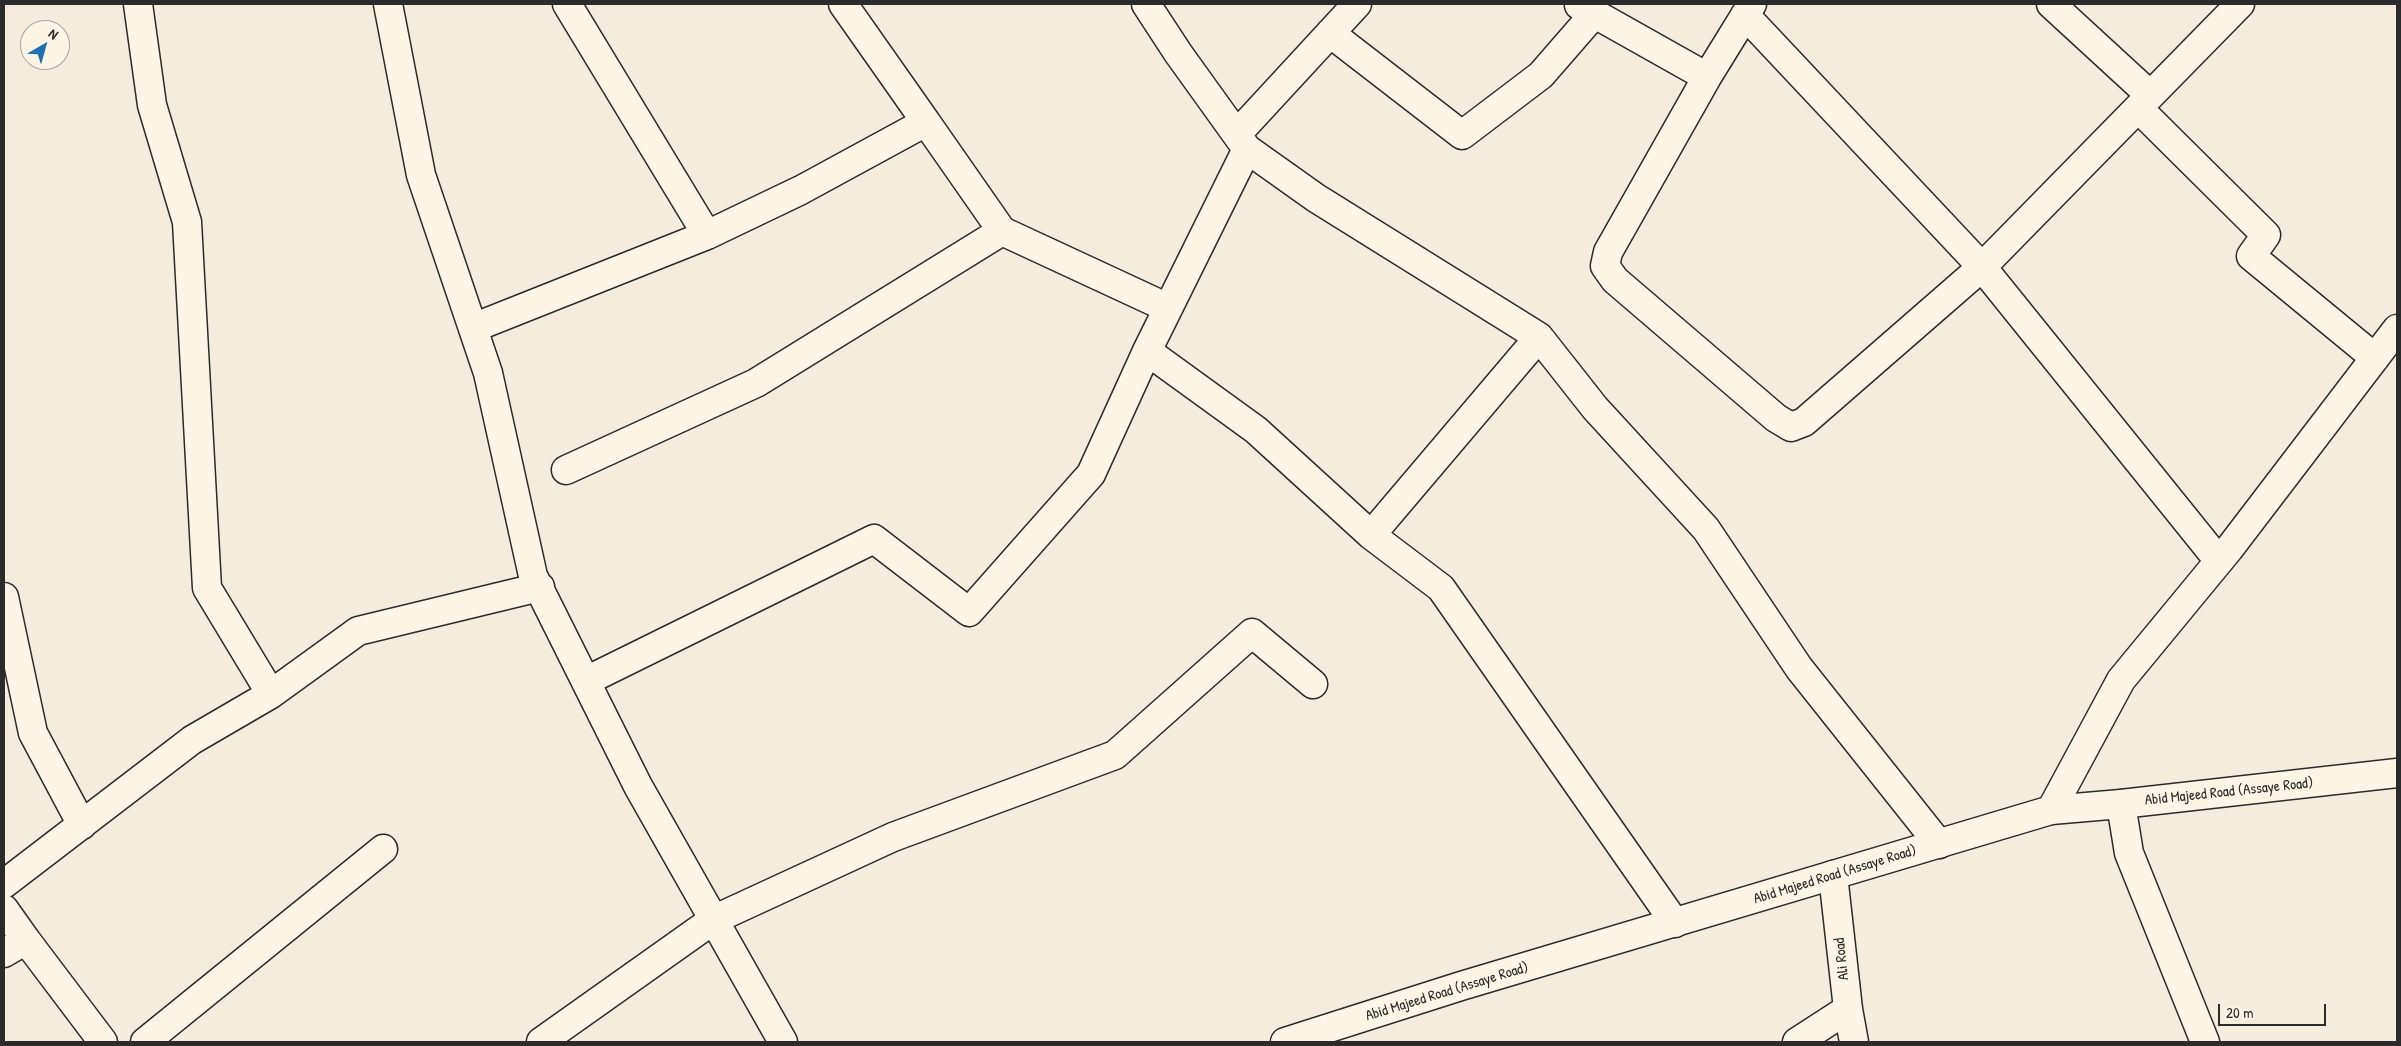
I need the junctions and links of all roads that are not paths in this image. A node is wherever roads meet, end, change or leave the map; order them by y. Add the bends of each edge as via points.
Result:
1 (138, 4) edge
2 (388, 4) edge
3 (567, 4) edge
4 (842, 4) edge
5 (1146, 4) edge
6 (1357, 4) edge
7 (2050, 4) edge
8 (2240, 4) edge
9 (1586, 9) edge
10 (1748, 10) edge
11 (1330, 33) junction
12 (1707, 77) junction
13 (2144, 102) junction
14 (926, 122) junction
15 (1242, 142) junction
16 (1002, 231) junction
17 (707, 235) junction
18 (1982, 267) junction
19 (1168, 308) junction
20 (473, 328) junction
21 (2397, 329) edge
22 (1539, 337) junction
23 (1147, 350) junction
24 (2375, 358) junction
25 (566, 470) dead end
26 (1371, 535) junction
27 (2220, 561) junction
28 (540, 588) junction
29 (4, 598) edge
30 (586, 682) junction
31 (1313, 684) dead end
32 (271, 694) junction
33 (2397, 773) edge
34 (2121, 804) junction
35 (2051, 810) junction
36 (82, 825) junction
37 (1938, 844) junction
38 (383, 849) dead end
39 (1833, 875) junction
40 (4, 884) edge
41 (4, 909) edge
42 (713, 920) junction
43 (1676, 923) junction
44 (15, 947) edge
45 (1848, 1009) junction
46 (103, 1042) edge
47 (145, 1042) edge
48 (541, 1042) edge
49 (783, 1042) edge
50 (1285, 1042) edge
51 (1797, 1042) edge
52 (1854, 1042) edge
53 (2205, 1042) edge

1 - 32 street via 152,105 187,222 207,588
2 - 20 street via 421,175
3 - 17 street
4 - 14 street
5 - 15 street
6 - 11 street
7 - 13 street
8 - 13 street
9 - 11 street via 1542,75 1462,135
9 - 12 street
10 - 12 street
10 - 18 street
11 - 15 street
12 - 18 street via 1608,252 1605,266 1615,280 1776,418 1791,427 1804,422
13 - 18 street
13 - 24 street via 2266,235 2252,256
14 - 16 street
14 - 17 street via 801,190
15 - 19 street
15 - 22 street via 1316,198
16 - 19 street
16 - 25 street via 756,383
17 - 20 street
18 - 27 street
19 - 23 street
20 - 28 street via 488,373 534,576
21 - 24 street
22 - 26 street
22 - 37 street via 1594,408 1706,529 1799,668
23 - 26 street via 1256,430
23 - 30 street via 1091,474 969,612 874,538
24 - 27 street
26 - 43 street via 1441,588
27 - 35 street via 2122,680
28 - 30 street
28 - 32 street via 358,631
29 - 36 street via 33,733
30 - 42 street via 638,786
31 - 42 street via 1252,633 1115,755 892,837
32 - 36 street via 192,740
33 - 34 street, Abid Majeed Road (Assaye Road)
34 - 35 street, Abid Majeed Road (Assaye Road)
34 - 53 street via 2129,853
35 - 37 street, Abid Majeed Road (Assaye Road)
36 - 40 street
37 - 39 street, Abid Majeed Road (Assaye Road)
38 - 47 street
39 - 43 street, Abid Majeed Road (Assaye Road)
39 - 45 street, Ali Road
41 - 44 street
42 - 48 street
42 - 49 street
43 - 50 street, Abid Majeed Road (Assaye Road)
44 - 46 street
45 - 51 street
45 - 52 street, Ali Road

